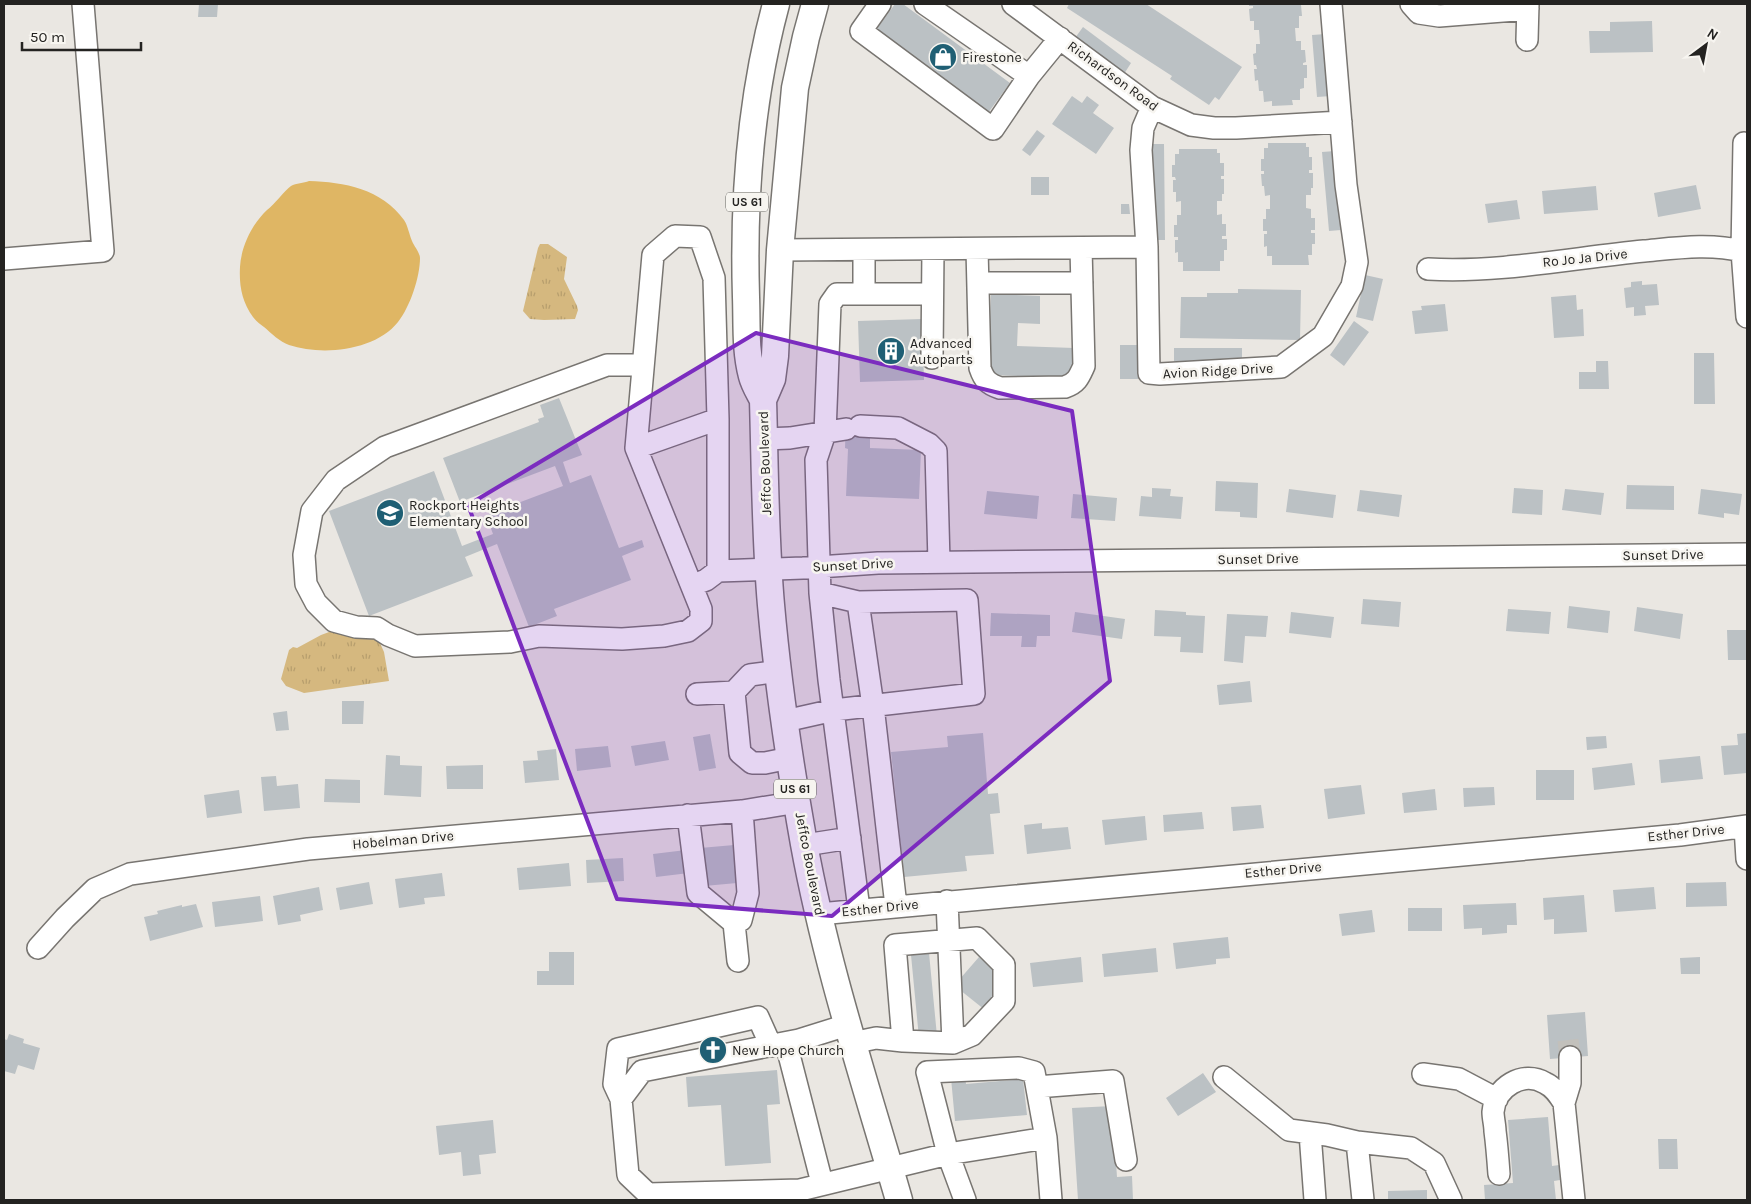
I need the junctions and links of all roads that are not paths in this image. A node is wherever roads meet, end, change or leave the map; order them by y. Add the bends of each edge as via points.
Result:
1 (83, 4) edge
2 (815, 4) edge
3 (880, 4) edge
4 (925, 4) edge
5 (1013, 4) edge
6 (1330, 4) edge
7 (1411, 4) edge
8 (773, 5) edge
9 (1528, 6) edge
10 (1037, 10) edge
11 (1060, 38) junction
12 (1527, 40) dead end
13 (1028, 76) junction
14 (1152, 107) junction
15 (1341, 122) junction
16 (1744, 143) dead end
17 (1147, 247) junction
18 (1081, 248) junction
19 (933, 249) junction
20 (978, 249) junction
21 (780, 250) junction
22 (864, 250) junction
23 (1742, 251) junction
24 (4, 258) edge
25 (1428, 269) dead end
26 (978, 283) junction
27 (1082, 283) junction
28 (864, 294) junction
29 (932, 294) junction
30 (1747, 316) edge
31 (932, 358) dead end
32 (643, 365) junction
33 (763, 400) junction
34 (718, 419) junction
35 (824, 433) junction
36 (764, 439) junction
37 (636, 448) junction
38 (1747, 554) edge
39 (939, 562) junction
40 (820, 567) junction
41 (769, 568) junction
42 (718, 571) junction
43 (693, 586) junction
44 (820, 593) junction
45 (858, 602) junction
46 (779, 671) junction
47 (734, 692) junction
48 (696, 694) dead end
49 (873, 706) junction
50 (834, 710) junction
51 (785, 721) junction
52 (790, 758) junction
53 (798, 802) junction
54 (742, 811) junction
55 (688, 815) junction
56 (1746, 826) edge
57 (850, 838) junction
58 (804, 845) junction
59 (1747, 859) edge
60 (947, 901) junction
61 (896, 906) junction
62 (859, 909) junction
63 (819, 914) junction
64 (734, 923) junction
65 (949, 942) junction
66 (38, 948) dead end
67 (738, 961) dead end
68 (850, 1034) junction
69 (903, 1041) junction
70 (953, 1043) junction
71 (778, 1044) junction
72 (1570, 1057) tunnel mouth
73 (1423, 1074) dead end
74 (1224, 1077) dead end
75 (1037, 1087) junction
76 (621, 1099) junction
77 (1497, 1099) junction
78 (1564, 1102) junction
79 (1310, 1133) junction
80 (1046, 1138) junction
81 (1357, 1142) junction
82 (948, 1154) junction
83 (1126, 1160) dead end
84 (890, 1168) junction
85 (1499, 1174) dead end
86 (822, 1183) junction
87 (899, 1200) edge
88 (965, 1200) edge
89 (1052, 1200) edge
90 (1315, 1200) edge
91 (1363, 1200) edge
92 (1451, 1200) edge
93 (1574, 1200) edge

1 - 24 street via 103,251
2 - 21 main road, Jeffco Boulevard / US 61 via 796,88
3 - 13 street via 861,31 993,129
4 - 13 street
5 - 10 street, Richardson Road
6 - 15 street, Avion Ridge Drive
7 - 9 street via 1419,13 1439,16
8 - 33 main road, Jeffco Boulevard / US 61 via 757,97 745,250 747,353 752,378
9 - 12 street
10 - 11 street, Richardson Road
11 - 13 street
11 - 14 street, Richardson Road
14 - 15 street, Richardson Road via 1191,125 1214,128
14 - 17 street, Avion Ridge Drive via 1143,128 1141,150
15 - 17 street, Avion Ridge Drive via 1357,262 1352,286 1323,336 1281,368 1149,373
16 - 23 street
17 - 18 street
18 - 20 street
18 - 27 street
19 - 20 street
19 - 22 street
19 - 29 street
20 - 26 street
21 - 22 street
21 - 33 main road, Jeffco Boulevard / US 61 via 776,356 772,379
22 - 28 street
23 - 25 street, Ro Jo Ja Drive via 1702,247 1474,270
23 - 30 street
26 - 27 street
26 - 27 street via 980,368 984,378 1000,388 1065,387 1079,378 1084,366
28 - 29 street
28 - 35 street via 837,294 830,304
29 - 31 street
32 - 34 street via 653,255 676,236 700,237 714,278
32 - 37 street
32 - 43 street via 607,365 385,447 336,480 312,511 304,555 306,584 316,603 334,621 377,628 415,646 510,642 539,636 622,639 680,633 701,621 702,609
33 - 36 main road, Jeffco Boulevard / US 61
34 - 37 street
34 - 42 street
35 - 36 street
35 - 39 street via 853,428 898,428 936,451
35 - 40 street via 816,460
36 - 41 main road, Jeffco Boulevard / US 61
37 - 43 street
38 - 39 street, Sunset Drive
39 - 40 street, Sunset Drive
40 - 41 street, Sunset Drive
40 - 44 street
41 - 42 street, Sunset Drive
41 - 46 main road, Jeffco Boulevard / US 61
42 - 43 street
44 - 45 street
44 - 50 street
45 - 49 street
45 - 49 street via 967,600 974,694
46 - 47 street via 750,675
46 - 51 main road, Jeffco Boulevard / US 61
47 - 48 street
47 - 52 street via 740,753 752,763
49 - 50 street
49 - 61 street
50 - 51 street
50 - 57 street
51 - 52 main road, Jeffco Boulevard / US 61
52 - 53 main road, Jeffco Boulevard / US 61
53 - 54 street, Hobelman Drive
53 - 58 main road, Jeffco Boulevard / US 61
54 - 55 street, Hobelman Drive
54 - 64 street via 748,893 741,920
55 - 64 street via 698,893
55 - 66 street, Hobelman Drive via 308,849 130,874 95,889
56 - 59 street
56 - 60 street, Esther Drive
57 - 58 street
57 - 62 street
58 - 63 main road, Jeffco Boulevard / US 61
60 - 61 street, Esther Drive
60 - 65 street
61 - 62 street, Esther Drive
62 - 63 street, Esther Drive
63 - 68 main road, Jeffco Boulevard / US 61
64 - 67 street
65 - 69 street via 895,945
65 - 70 street
65 - 70 street via 977,938 1004,965 1004,1001 972,1035
68 - 69 street
68 - 71 street
68 - 84 main road, Jeffco Boulevard / US 61
69 - 70 street
71 - 76 street via 642,1071
71 - 76 street via 758,1017 618,1049 614,1084
71 - 86 street
72 - 78 street via 1570,1083
73 - 77 street via 1458,1079
74 - 79 street via 1289,1130
75 - 80 street
75 - 82 street via 1034,1072 1019,1068 927,1072
75 - 83 street via 1113,1081
76 - 86 street via 628,1175 648,1194 800,1190
77 - 78 street via 1514,1082 1534,1078 1545,1082
77 - 85 street via 1493,1112
78 - 93 street
79 - 81 street
79 - 90 street
80 - 82 street
80 - 89 street
81 - 91 street
81 - 92 street via 1411,1148 1434,1163
82 - 84 street
82 - 88 street
84 - 86 street
84 - 87 main road, Jeffco Boulevard / US 61

